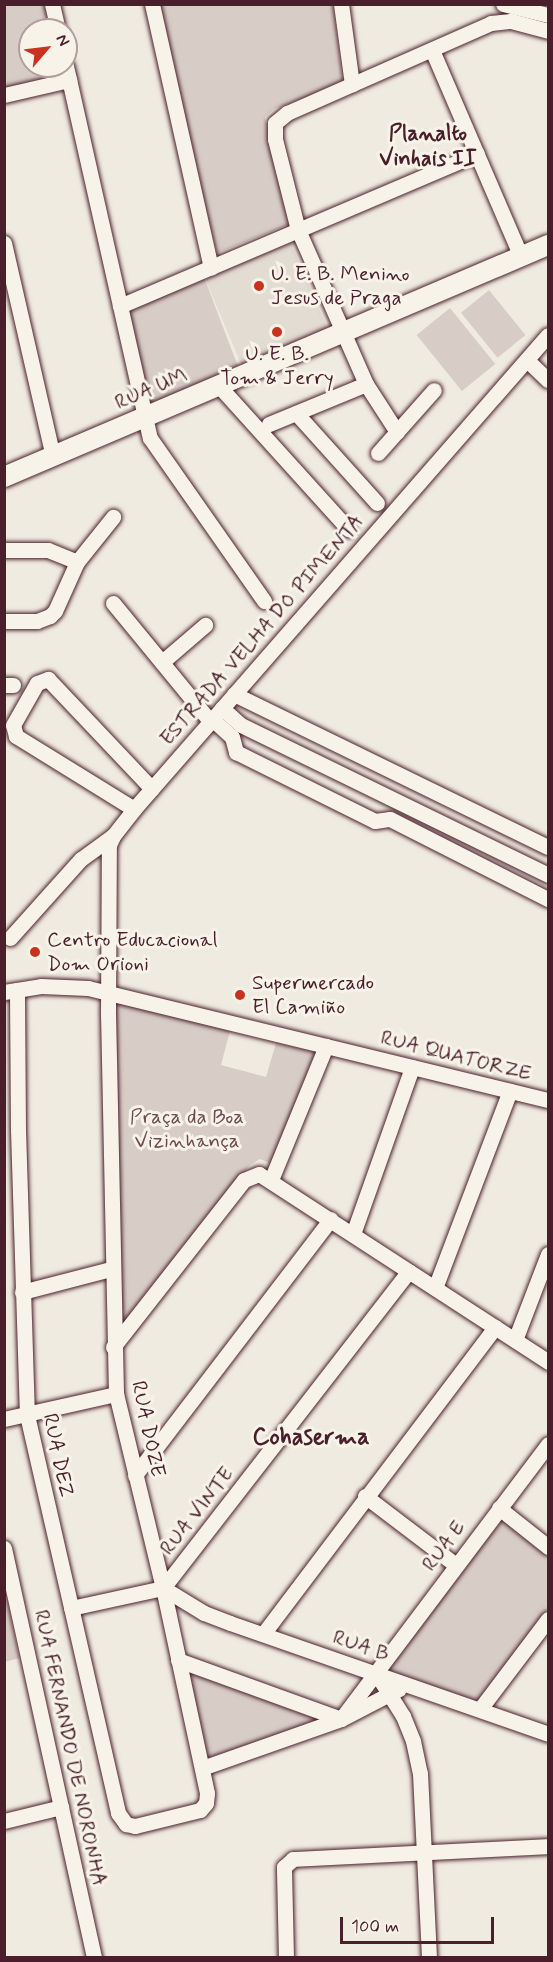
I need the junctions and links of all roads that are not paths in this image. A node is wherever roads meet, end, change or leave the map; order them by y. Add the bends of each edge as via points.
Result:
1 (152, 4) edge
2 (341, 4) edge
3 (503, 4) edge
4 (549, 15) edge
5 (549, 31) edge
6 (432, 50) junction
7 (53, 78) edge
8 (68, 78) edge
9 (352, 84) junction
10 (4, 95) edge
11 (477, 154) junction
12 (298, 230) junction
13 (4, 243) edge
14 (549, 245) edge
15 (521, 257) junction
16 (211, 267) junction
17 (120, 306) junction
18 (549, 335) edge
19 (347, 341) junction
20 (527, 360) junction
21 (547, 377) edge
22 (366, 384) junction
23 (434, 390) dead end
24 (225, 392) junction
25 (296, 413) junction
26 (145, 418) junction
27 (269, 424) dead end
28 (397, 432) junction
29 (378, 453) dead end
30 (53, 457) junction
31 (4, 477) edge
32 (377, 503) dead end
33 (113, 517) dead end
34 (348, 528) dead end
35 (4, 550) edge
36 (77, 562) junction
37 (264, 601) dead end
38 (113, 603) dead end
39 (4, 621) edge
40 (205, 625) dead end
41 (162, 663) junction
42 (234, 694) junction
43 (215, 716) junction
44 (152, 789) junction
45 (134, 809) junction
46 (113, 836) junction
47 (549, 847) edge
48 (549, 876) edge
49 (549, 899) edge
50 (10, 938) dead end
51 (11, 991) edge
52 (108, 993) junction
53 (326, 1046) junction
54 (412, 1067) junction
55 (510, 1090) junction
56 (549, 1100) edge
57 (11, 1131) edge
58 (271, 1180) junction
59 (331, 1219) junction
60 (353, 1234) junction
61 (549, 1254) edge
62 (111, 1269) junction
63 (410, 1271) junction
64 (435, 1288) junction
65 (22, 1292) junction
66 (495, 1327) junction
67 (515, 1340) junction
68 (113, 1347) junction
69 (549, 1362) edge
70 (116, 1394) junction
71 (27, 1415) junction
72 (4, 1419) edge
73 (549, 1444) edge
74 (135, 1475) junction
75 (365, 1496) junction
76 (499, 1508) junction
77 (549, 1547) edge
78 (4, 1548) edge
79 (456, 1565) junction
80 (163, 1588) junction
81 (71, 1608) junction
82 (549, 1619) edge
83 (263, 1634) junction
84 (178, 1660) junction
85 (376, 1674) junction
86 (410, 1685) junction
87 (392, 1695) junction
88 (480, 1709) junction
89 (340, 1719) junction
90 (549, 1734) edge
91 (202, 1768) junction
92 (207, 1794) joint
93 (61, 1807) junction
94 (4, 1821) edge
95 (549, 1846) edge
96 (425, 1853) junction
97 (94, 1958) edge
98 (286, 1958) edge
99 (429, 1958) edge

1 - 16 street
2 - 9 street
3 - 4 street
5 - 6 street via 500,21
6 - 9 street
6 - 11 street
7 - 10 street
8 - 17 street
9 - 12 street via 287,113 275,123 275,139
11 - 12 street
11 - 15 street
12 - 16 street
12 - 19 street
13 - 30 street
14 - 15 main road, RUA UM
15 - 19 main road, RUA UM
16 - 17 street
17 - 26 street
18 - 20 street, ESTRADA VELHA DO PIMENTA
19 - 22 street
19 - 24 main road, RUA UM
20 - 21 street
20 - 42 street, ESTRADA VELHA DO PIMENTA
22 - 25 street
22 - 28 street
23 - 28 street
24 - 26 main road, RUA UM
24 - 34 street
25 - 27 street
25 - 32 street
26 - 30 main road, RUA UM
26 - 37 street via 150,438
28 - 29 street
30 - 31 main road, RUA UM
33 - 36 street
35 - 36 street via 48,550
36 - 39 street via 50,616 37,621
38 - 41 street
40 - 41 street
41 - 43 street
42 - 43 street, ESTRADA VELHA DO PIMENTA
42 - 47 street
43 - 44 street, ESTRADA VELHA DO PIMENTA
43 - 48 street via 241,725
43 - 49 street via 232,737 236,752 375,821 390,819
44 - 45 street, ESTRADA VELHA DO PIMENTA
44 - 45 street via 48,679 37,683 13,726 16,736
45 - 46 street, ESTRADA VELHA DO PIMENTA
46 - 50 street via 81,859
46 - 52 street, ESTRADA VELHA DO PIMENTA via 108,861
51 - 52 street via 67,985
51 - 57 street, RUA DEZ
52 - 53 street, RUA QUATORZE
52 - 62 street, RUA DOZE
53 - 54 street, RUA QUATORZE
53 - 58 street
54 - 55 street, RUA QUATORZE
54 - 60 street
55 - 56 street, RUA QUATORZE
55 - 64 street
57 - 65 street, RUA DEZ
58 - 59 street
58 - 68 street via 259,1174 244,1180
59 - 60 street
59 - 74 street
60 - 63 street
61 - 67 street
62 - 65 street
62 - 68 street, RUA DOZE
63 - 64 street
63 - 80 street, RUA VINTE
64 - 66 street
65 - 71 street, RUA DEZ
66 - 67 street
66 - 75 street
67 - 69 street
68 - 70 street, RUA DOZE
70 - 71 street
70 - 74 street, RUA DOZE
71 - 72 street
71 - 81 street, RUA DEZ
73 - 76 street, RUA E
74 - 80 street, RUA DOZE
75 - 79 street
75 - 83 street
76 - 77 street
76 - 79 street, RUA E
78 - 93 street, RUA FERNANDO DE NORONHA
79 - 85 street, RUA E
80 - 81 street, RUA VINTE
80 - 83 street, RUA B via 204,1612
80 - 84 street, RUA DOZE
81 - 92 street, RUA DEZ via 123,1821 135,1826 200,1810
82 - 88 street
83 - 85 street, RUA B
84 - 89 street
84 - 91 street, RUA DOZE
85 - 86 street, RUA B
85 - 87 street
85 - 89 street, RUA E
86 - 87 street
86 - 88 street, RUA B
87 - 89 street
87 - 96 street via 408,1729 420,1773
88 - 90 street, RUA B
89 - 91 street
91 - 92 street, RUA DOZE
93 - 94 street
93 - 97 street, RUA FERNANDO DE NORONHA
95 - 96 street
96 - 98 street via 293,1860 286,1864
96 - 99 street

